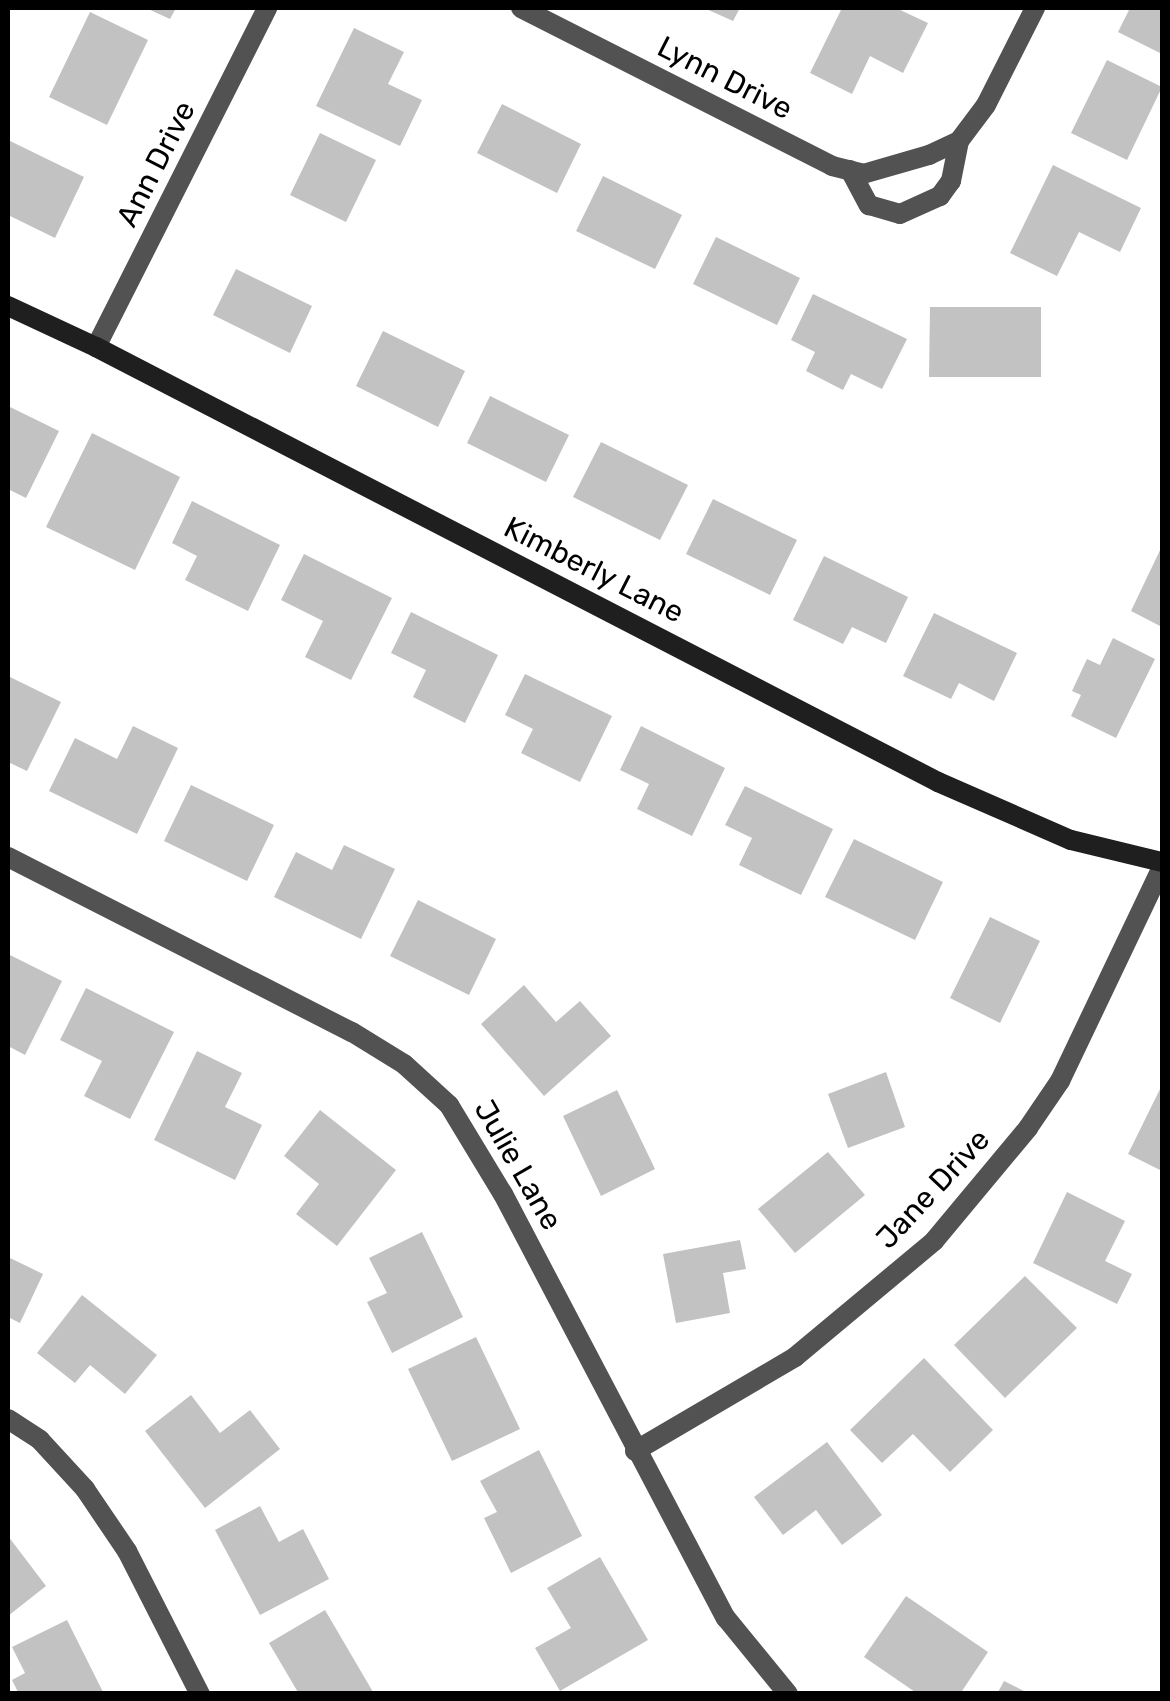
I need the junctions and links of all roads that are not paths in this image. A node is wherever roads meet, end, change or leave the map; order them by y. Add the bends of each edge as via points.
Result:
1 (267, 8) edge
2 (520, 8) edge
3 (1035, 8) edge
4 (960, 141) junction
5 (850, 170) junction
6 (8, 306) edge
7 (96, 346) junction
8 (8, 856) edge
9 (1162, 864) edge
10 (8, 1418) edge
11 (635, 1451) junction
12 (200, 1694) edge
13 (788, 1694) edge

1 - 7 street, Ann Drive
2 - 5 street, Lynn Drive
3 - 4 street
4 - 5 street, Lynn Drive via 896,166 863,174
4 - 5 street via 951,181 940,196 900,214 869,205
6 - 7 street, Kimberly Lane
7 - 9 street, Kimberly Lane via 938,782 1071,840
8 - 11 street, Julie Lane via 352,1032 404,1064 449,1105 503,1194
9 - 11 street, Jane Drive via 1060,1081 934,1241 795,1357
10 - 12 street via 40,1440 85,1488 128,1552
11 - 13 street, Julie Lane via 726,1618

